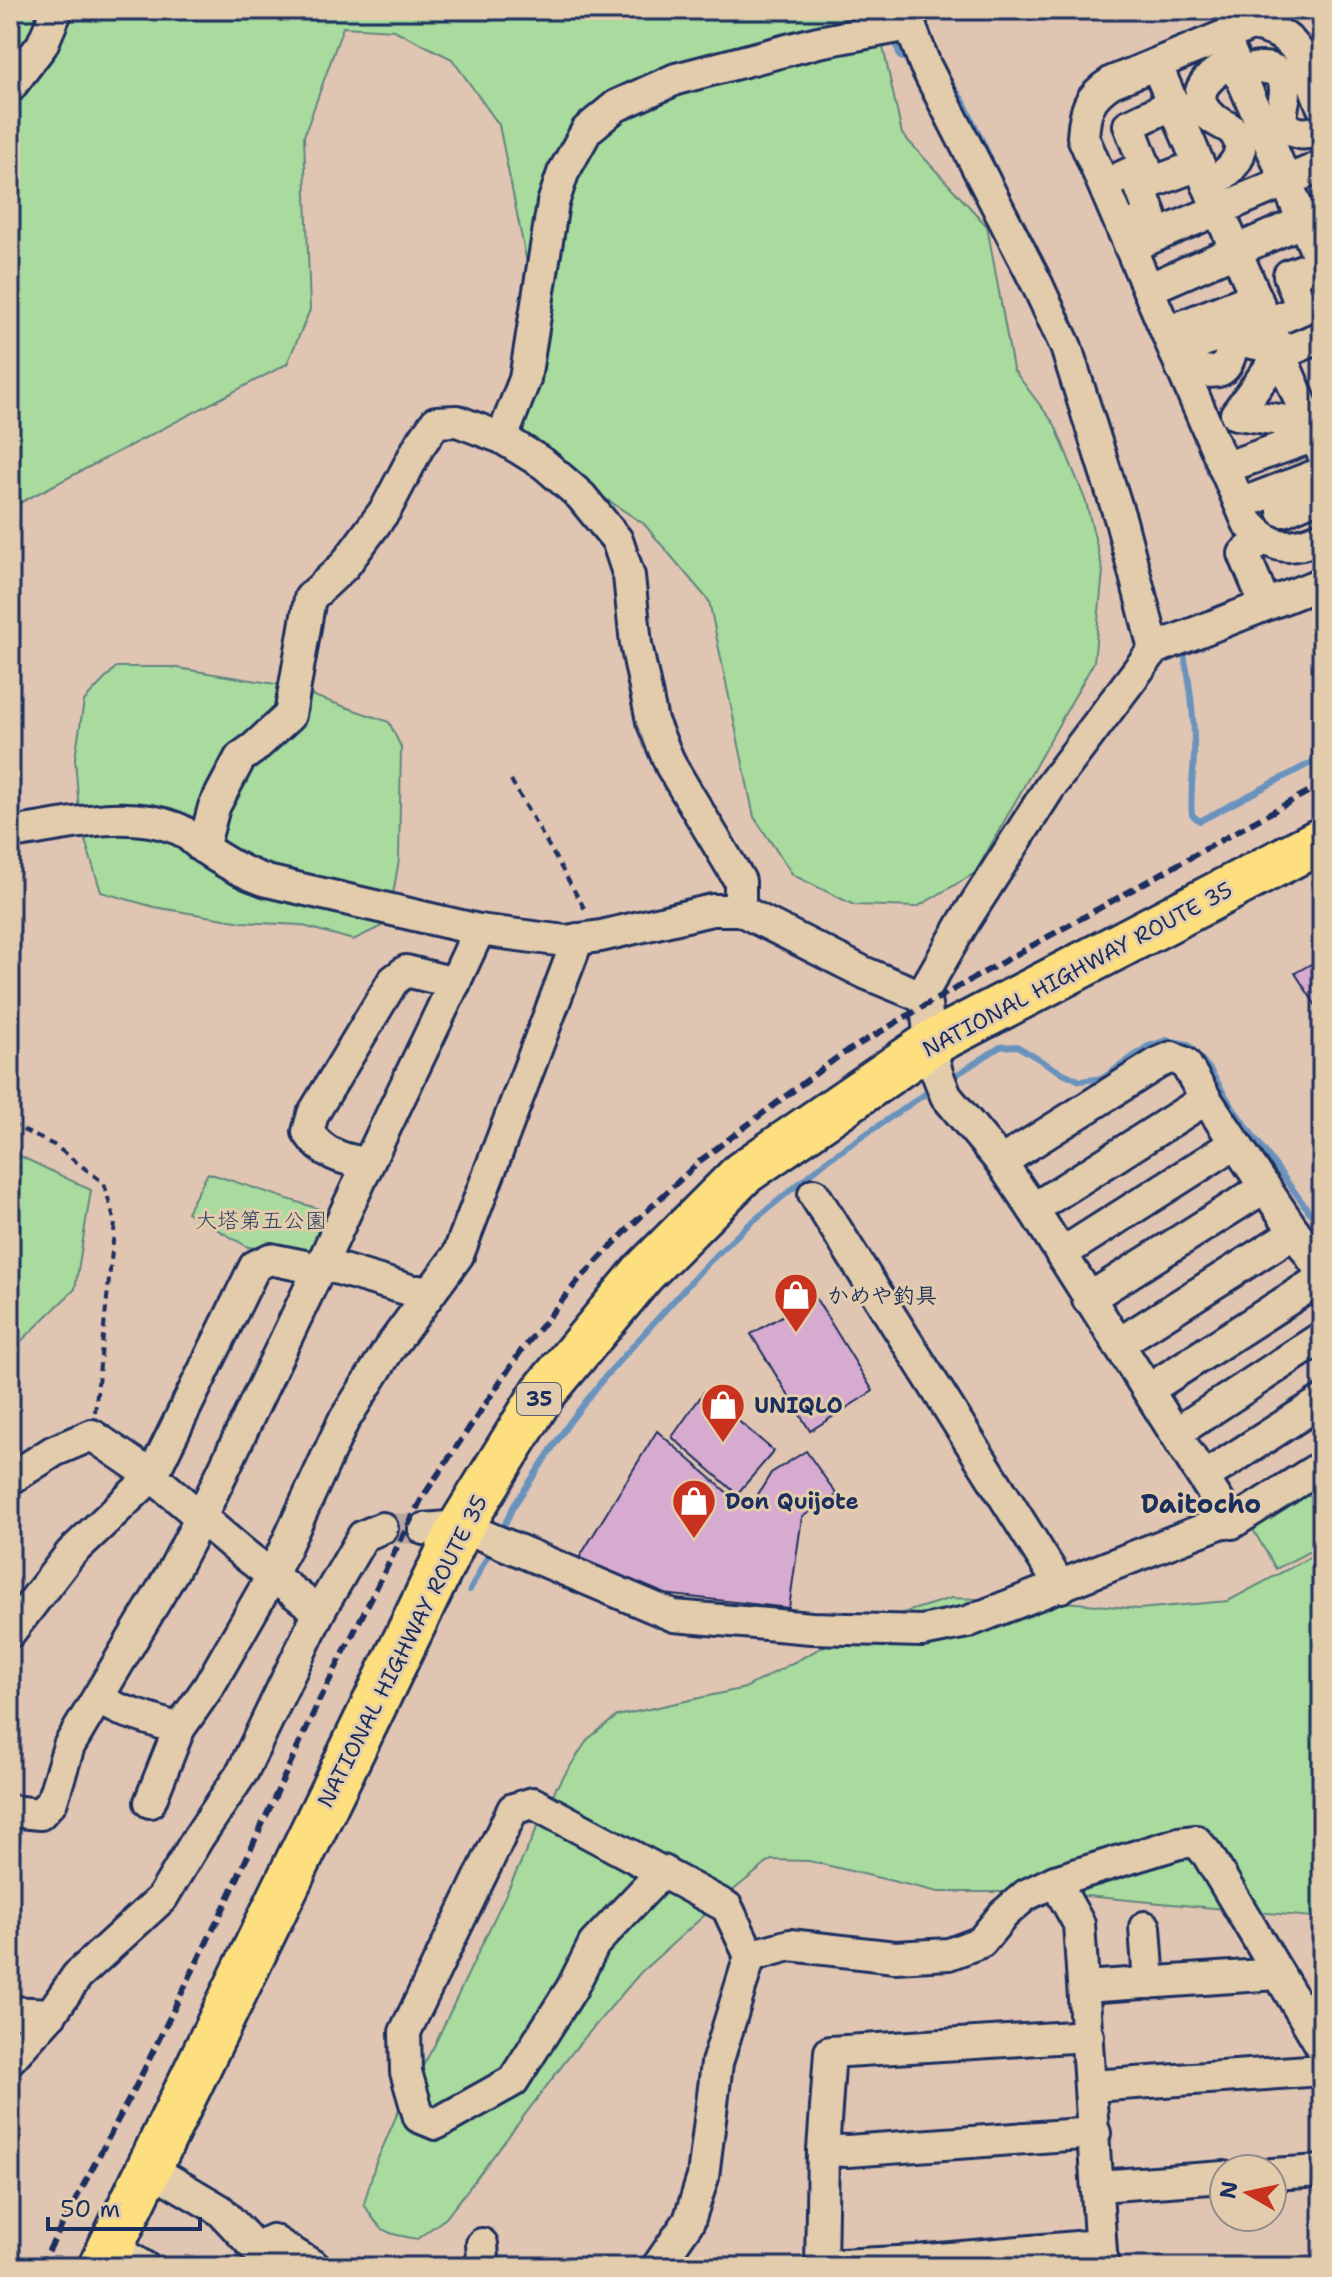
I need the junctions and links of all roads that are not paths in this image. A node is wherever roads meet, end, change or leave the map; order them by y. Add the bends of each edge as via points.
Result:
1 (57, 10) edge
2 (911, 17) edge
3 (1232, 57) junction
4 (1156, 64) junction
5 (10, 87) edge
6 (1173, 104) junction
7 (1322, 106) edge
8 (1322, 130) edge
9 (1322, 166) edge
10 (1286, 181) junction
11 (1104, 185) junction
12 (1208, 186) junction
13 (1312, 217) edge
14 (1126, 238) junction
15 (1236, 251) junction
16 (1322, 264) edge
17 (1148, 289) junction
18 (1269, 328) junction
19 (1322, 337) edge
20 (1174, 351) junction
21 (1315, 424) edge
22 (502, 438) junction
23 (1274, 450) junction
24 (1224, 468) junction
25 (1322, 473) edge
26 (1240, 504) junction
27 (1303, 509) edge
28 (1263, 538) junction
29 (1322, 583) edge
30 (1265, 604) junction
31 (1154, 649) junction
32 (10, 833) edge
33 (1322, 840) edge
34 (203, 848) junction
35 (740, 910) junction
36 (479, 930) junction
37 (590, 938) junction
38 (455, 983) junction
39 (921, 996) junction
40 (938, 1071) junction
41 (1206, 1099) junction
42 (1234, 1144) junction
43 (1001, 1162) junction
44 (367, 1163) junction
45 (1265, 1187) junction
46 (814, 1194) dead end
47 (1033, 1209) junction
48 (1295, 1232) junction
49 (1061, 1254) junction
50 (320, 1266) junction
51 (1322, 1276) edge
52 (431, 1291) junction
53 (1088, 1299) junction
54 (1322, 1337) edge
55 (1118, 1344) junction
56 (1148, 1390) junction
57 (1322, 1401) edge
58 (1176, 1433) junction
59 (1322, 1466) edge
60 (152, 1476) junction
61 (1204, 1477) junction
62 (10, 1479) edge
63 (201, 1517) junction
64 (1230, 1519) junction
65 (442, 1527) junction
66 (382, 1528) tunnel mouth
67 (272, 1576) junction
68 (1061, 1587) junction
69 (319, 1612) junction
70 (10, 1632) edge
71 (98, 1699) junction
72 (179, 1729) junction
73 (150, 1802) dead end
74 (10, 1811) edge
75 (663, 1871) junction
76 (1055, 1881) junction
77 (1145, 1927) dead end
78 (750, 1956) junction
79 (1277, 1974) junction
80 (1149, 1983) junction
81 (1084, 1987) junction
82 (10, 2012) edge
83 (51, 2014) junction
84 (1088, 2036) junction
85 (1322, 2047) edge
86 (10, 2059) edge
87 (1322, 2070) edge
88 (1092, 2086) junction
89 (1095, 2133) junction
90 (823, 2150) junction
91 (149, 2168) junction
92 (1322, 2171) edge
93 (1288, 2173) edge
94 (1208, 2178) edge
95 (1098, 2186) junction
96 (255, 2246) junction
97 (1101, 2256) edge
98 (118, 2260) edge
99 (916, 2264) edge
100 (283, 2267) edge
101 (315, 2267) edge
102 (657, 2267) edge

1 - 5 street via 42,45
2 - 22 street via 676,79 616,106 587,130 553,203 525,379
2 - 31 street via 925,65 1066,347 1121,521
3 - 4 street
3 - 7 street via 1251,25 1270,27 1301,54
3 - 8 street via 1273,70 1283,83 1282,123 1296,133
3 - 10 street
3 - 12 street via 1210,74 1202,104 1230,128 1239,146 1233,168
4 - 6 street
4 - 11 street via 1095,92 1083,137
6 - 11 street via 1129,125 1145,166
6 - 12 street
9 - 10 street
10 - 12 street
10 - 13 street
11 - 14 street
12 - 14 street via 1171,216
12 - 14 street via 1140,187 1151,216
12 - 15 street
13 - 15 street
13 - 16 street
14 - 17 street
15 - 17 street
15 - 18 street
16 - 18 street via 1289,275 1302,309
17 - 20 street
18 - 19 street
18 - 20 street via 1207,327
18 - 20 street via 1232,347 1224,370
18 - 21 street
18 - 21 street via 1236,414
20 - 24 street
21 - 23 street
22 - 34 street via 457,421 436,422 386,509 344,566 310,598 290,715 240,758 214,807
22 - 35 street via 581,496 617,540 629,576 652,721 671,766 740,881
23 - 24 street
23 - 27 street
24 - 26 street
25 - 27 street
26 - 27 street
26 - 28 street via 1248,523
27 - 28 street via 1299,546
28 - 30 street via 1244,554
29 - 30 street
30 - 31 street
31 - 39 street via 1050,787
32 - 34 street via 140,818 179,829
33 - 40 highway, NATIONAL HIGHWAY ROUTE 35 / 35
34 - 36 street via 267,881
35 - 37 street via 712,910
35 - 39 street
36 - 37 street via 565,941
36 - 38 street
37 - 52 street via 458,1255
38 - 44 street
38 - 44 street via 406,971 393,981 313,1114 308,1132 318,1147
39 - 40 street
40 - 43 street
40 - 65 highway, NATIONAL HIGHWAY ROUTE 35 / 35 via 743,1173 643,1273
41 - 42 street
41 - 43 street via 1185,1063 1172,1057
41 - 47 street
42 - 45 street
42 - 49 street
43 - 47 street
44 - 50 street
45 - 48 street
45 - 53 street
46 - 68 street
47 - 49 street
48 - 51 street
48 - 55 street
49 - 53 street
50 - 52 street
50 - 60 street via 270,1259 255,1266
50 - 63 street
51 - 56 street
52 - 67 street via 343,1422
53 - 55 street
54 - 58 street
55 - 56 street
56 - 58 street
57 - 61 street
58 - 61 street
59 - 64 street via 1232,1523
60 - 62 street via 92,1435
60 - 63 street
60 - 70 street via 71,1553
61 - 64 street
63 - 67 street
63 - 71 street
64 - 68 street
65 - 68 street via 674,1616 922,1631 967,1622
65 - 91 highway, NATIONAL HIGHWAY ROUTE 35 / 35
66 - 69 street via 363,1536
67 - 69 street
67 - 72 street
69 - 83 street via 243,1771 162,1898 77,1976
71 - 72 street
71 - 74 street via 69,1746 52,1801 40,1814
72 - 73 street
75 - 75 street via 533,1803 513,1809 405,2032 406,2072 419,2117 436,2124 513,2081 594,1944
75 - 78 street via 727,1907
76 - 78 street via 1026,1895 981,1942 949,1954 895,1957 790,1945
76 - 79 street via 1196,1841
76 - 81 street via 1079,1924
77 - 80 street
78 - 102 street via 717,2063 703,2177 689,2221
79 - 80 street
79 - 85 street
80 - 81 street
81 - 84 street
82 - 83 street
83 - 86 street
84 - 88 street
84 - 90 street via 830,2052
87 - 88 street
88 - 89 street
89 - 90 street
89 - 95 street
90 - 99 street via 821,2266
91 - 96 street via 220,2210
91 - 98 highway, NATIONAL HIGHWAY ROUTE 35 / 35
92 - 93 street
94 - 95 street
95 - 97 street
96 - 100 street
96 - 101 street via 272,2240
97 - 99 street

